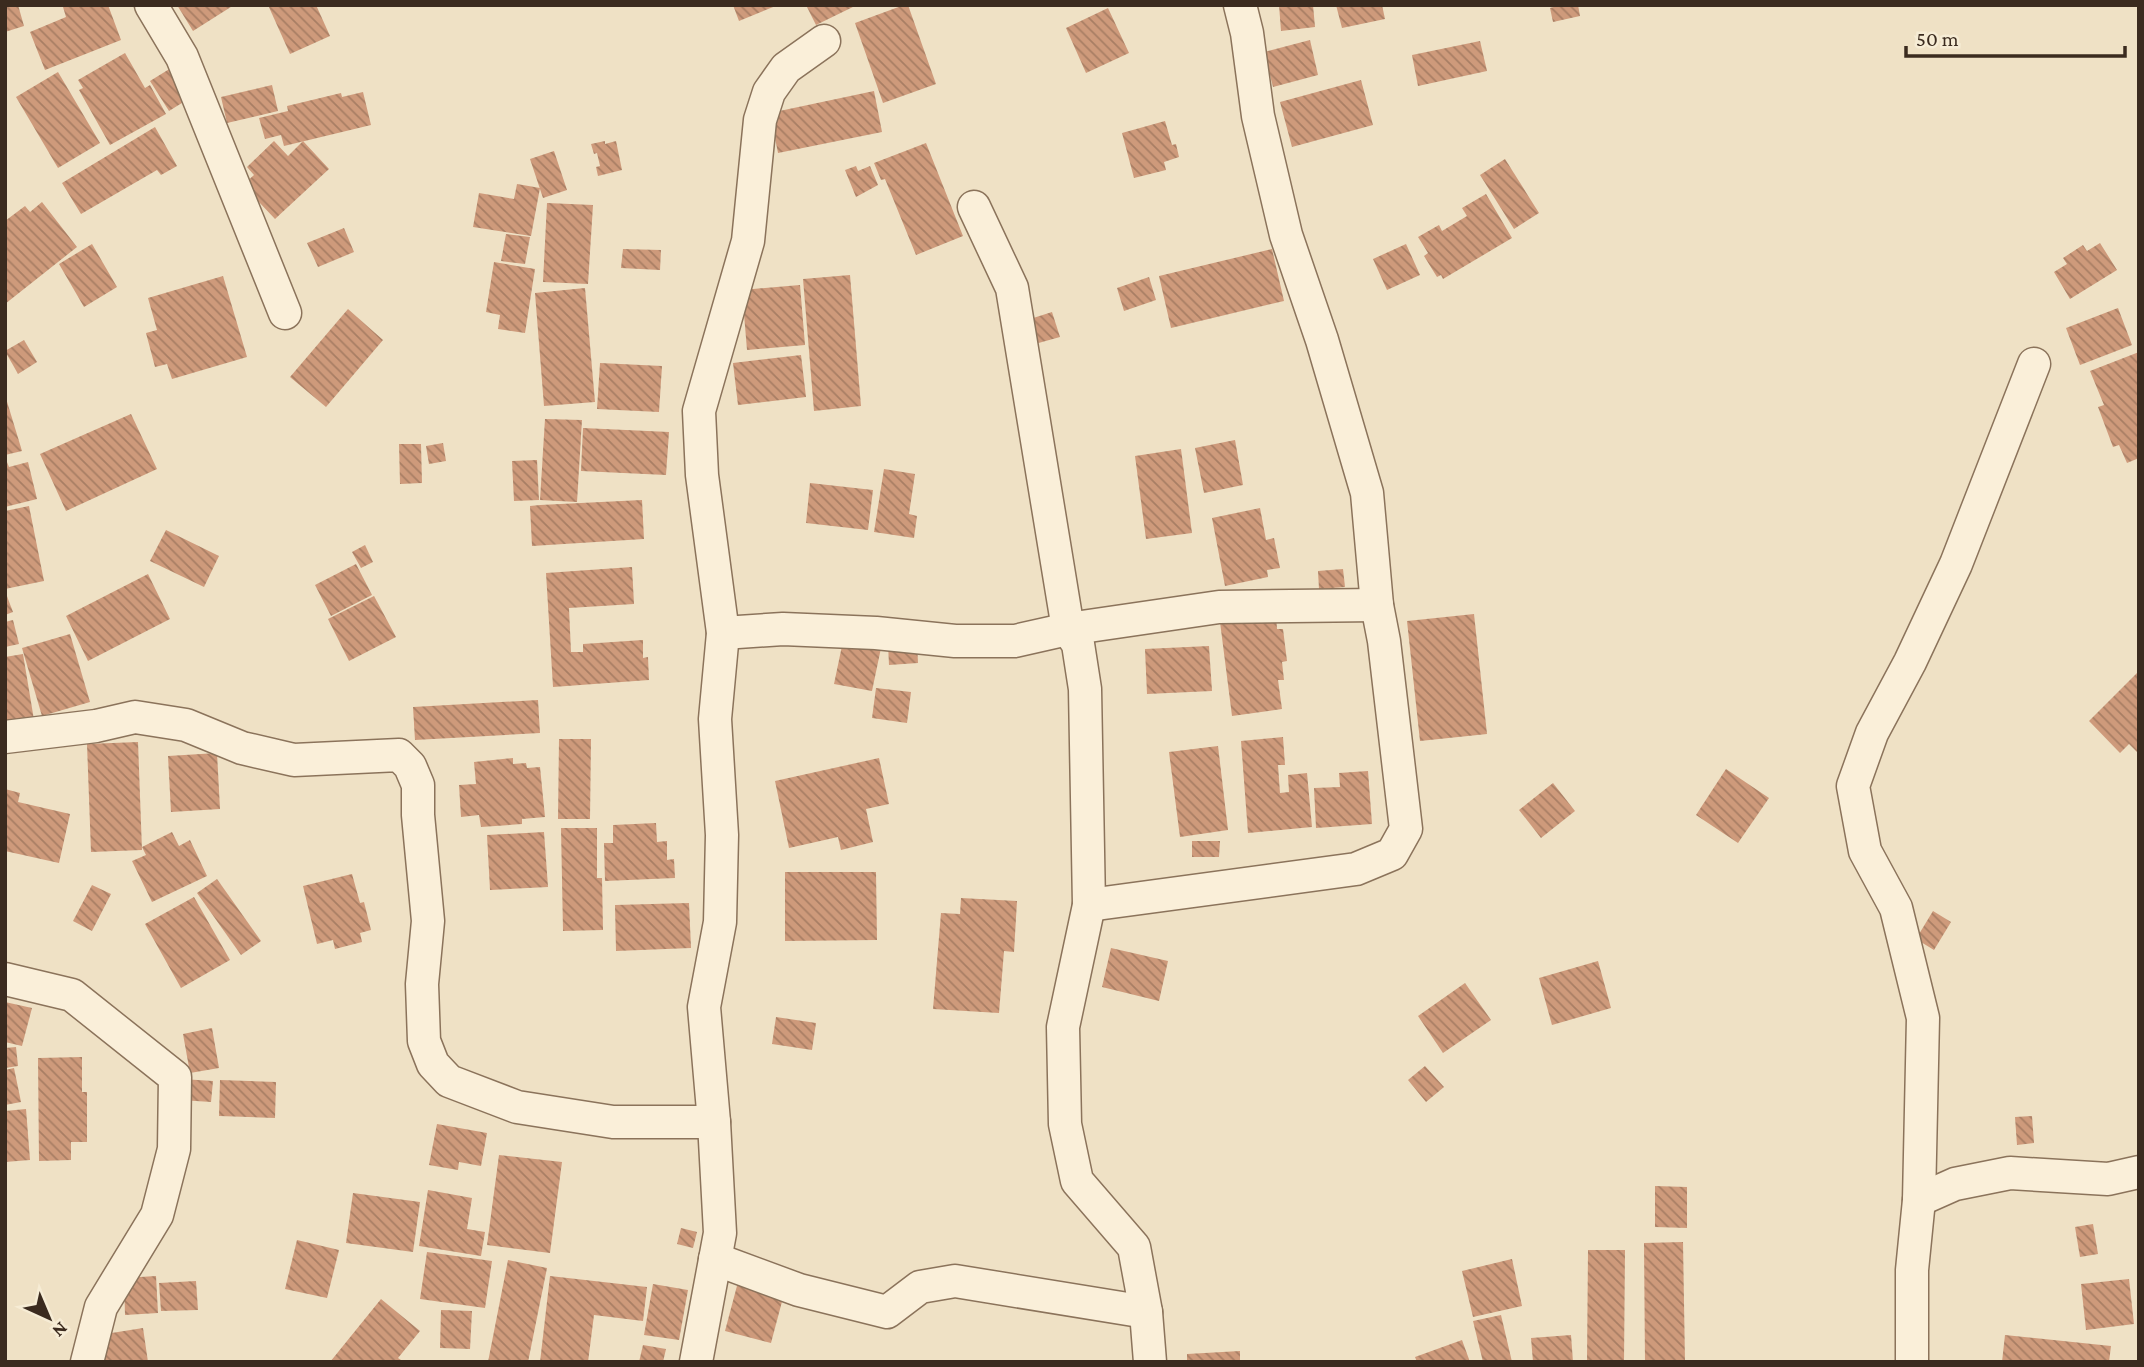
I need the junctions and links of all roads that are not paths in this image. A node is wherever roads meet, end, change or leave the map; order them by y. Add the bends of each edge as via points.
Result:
1 (151, 5) edge
2 (1240, 5) edge
3 (824, 41) dead end
4 (974, 207) dead end
5 (285, 313) dead end
6 (2034, 364) dead end
7 (1377, 605) junction
8 (1068, 629) junction
9 (723, 633) junction
10 (5, 737) edge
11 (1089, 905) junction
12 (5, 979) edge
13 (715, 1122) junction
14 (2139, 1172) edge
15 (1919, 1200) junction
16 (715, 1259) junction
17 (1146, 1312) junction
18 (87, 1362) edge
19 (696, 1362) edge
20 (1150, 1362) edge
21 (1912, 1362) edge

1 - 5 street via 182,57
2 - 7 street via 1258,116 1286,235 1367,493
3 - 9 street via 786,68 768,92 748,240 699,411 702,475
4 - 8 street via 1012,289
6 - 15 street via 1956,564 1872,733 1853,786 1865,851 1896,908 1923,1018
7 - 8 street via 1219,607
7 - 11 street via 1406,830 1391,854 1356,869
8 - 9 street via 1015,641 783,629
8 - 11 street via 1078,643 1085,689
9 - 13 street via 715,719 722,835 720,922 704,1007
10 - 13 street via 135,717 186,724 242,748 294,760 399,755 418,785 428,921 422,984 424,1041 433,1064 449,1080 517,1107 613,1122
11 - 17 street via 1063,1027 1065,1124 1077,1181 1134,1247
12 - 18 street via 72,995 176,1077 174,1149 157,1214 101,1307
13 - 16 street via 720,1233
14 - 15 street via 2108,1179 2010,1173 1955,1184
15 - 21 street via 1912,1270
16 - 17 street via 799,1290 887,1312 920,1287 955,1281
16 - 19 street
17 - 20 street

